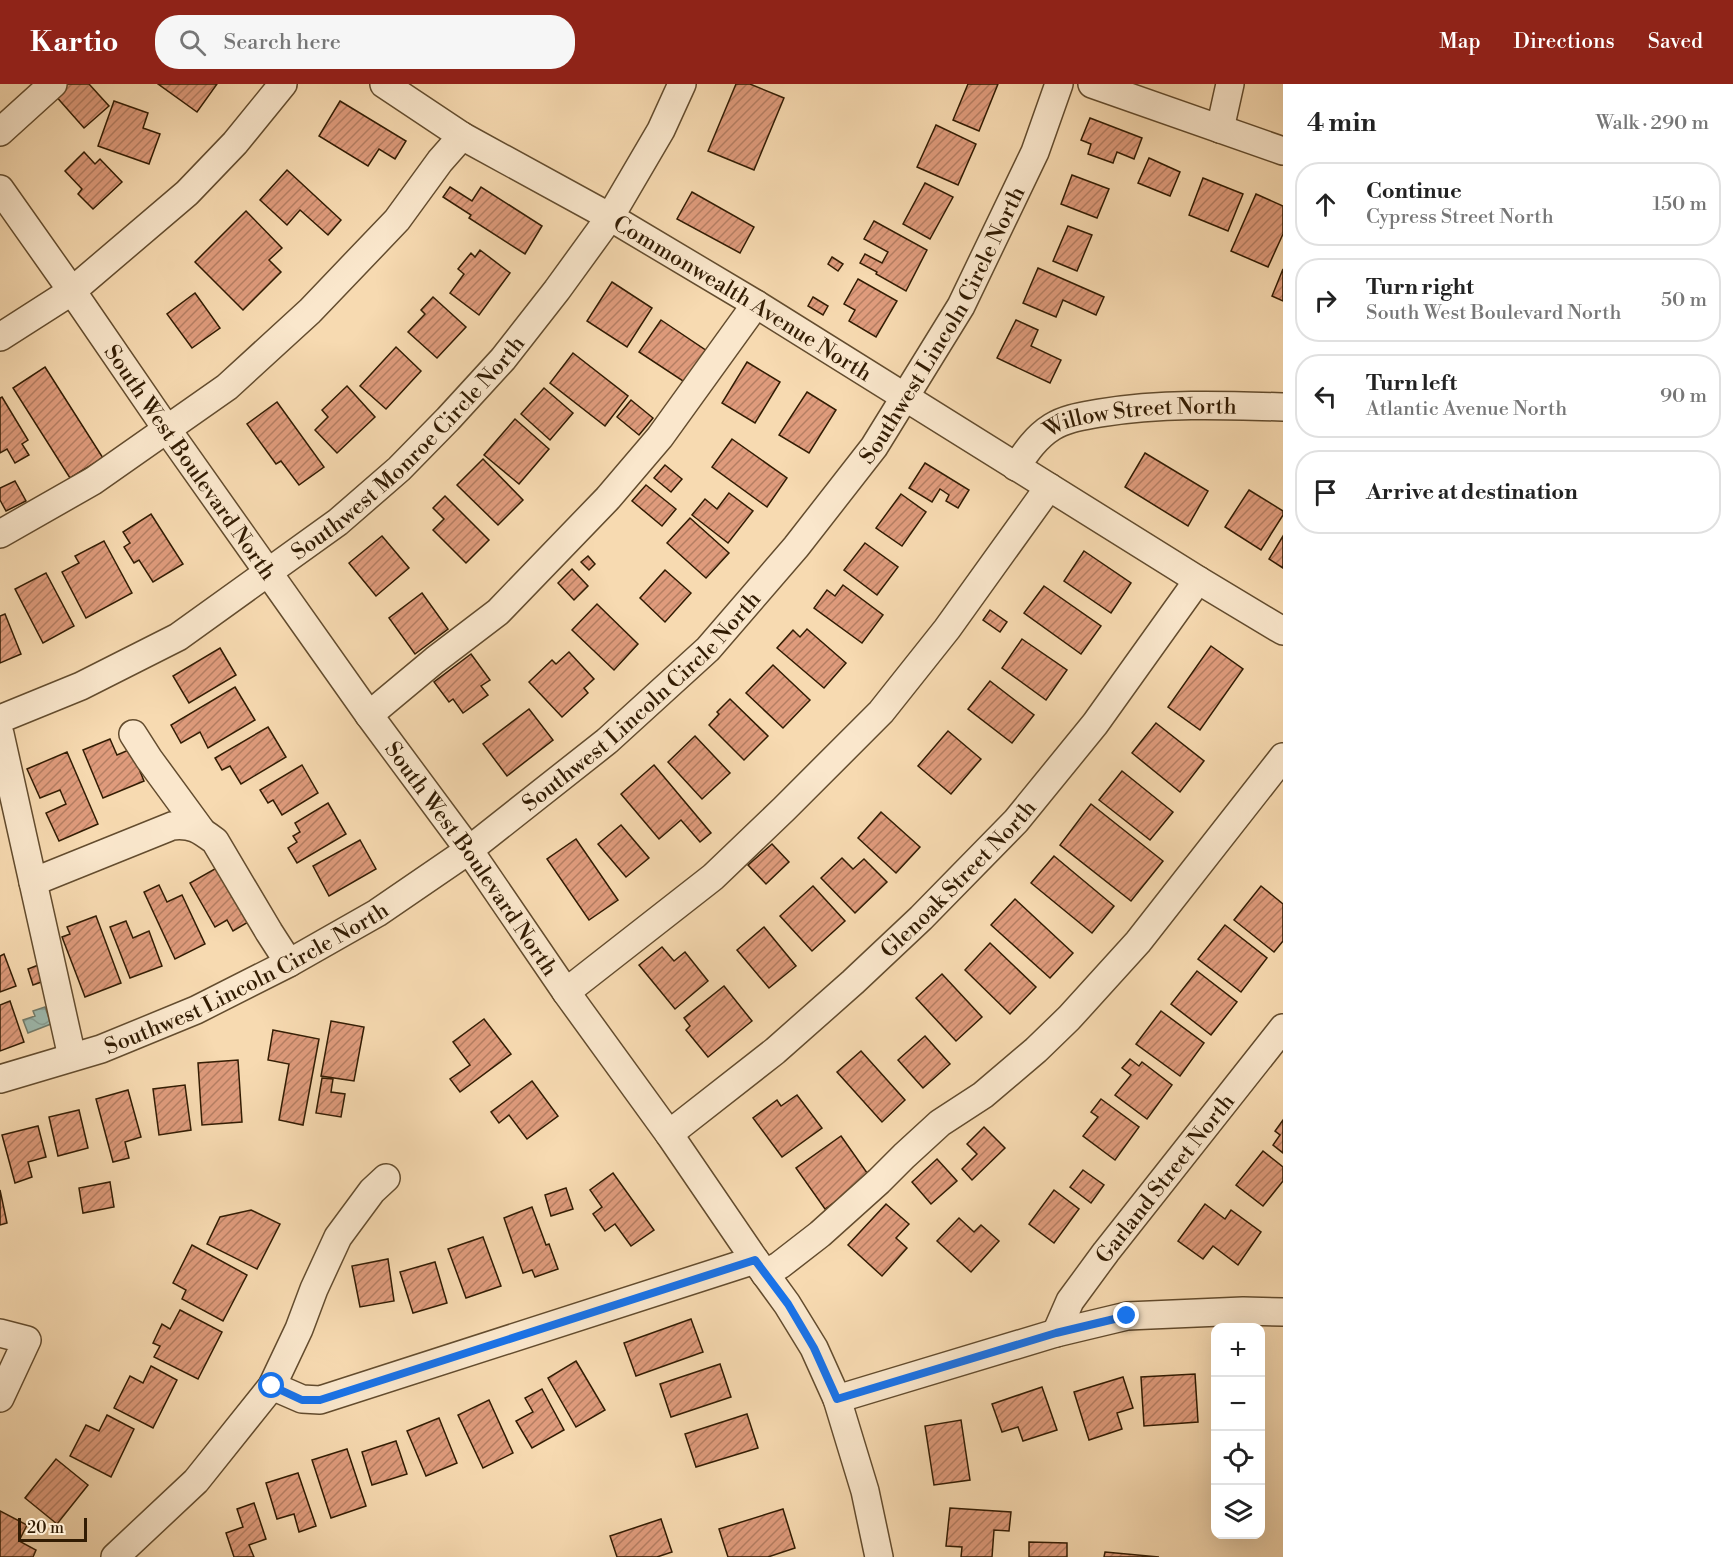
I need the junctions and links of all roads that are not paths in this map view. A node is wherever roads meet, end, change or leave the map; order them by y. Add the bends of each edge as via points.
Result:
1 (53, 84) edge
2 (283, 84) edge
3 (384, 84) edge
4 (682, 84) edge
5 (1059, 84) edge
6 (1092, 84) edge
7 (1230, 84) edge
8 (1220, 129) junction
9 (0, 132) edge
10 (462, 136) junction
11 (1283, 151) edge
12 (0, 189) edge
13 (610, 217) junction
14 (72, 291) junction
15 (756, 304) junction
16 (0, 337) edge
17 (904, 398) junction
18 (1283, 407) edge
19 (166, 428) junction
20 (1016, 467) junction
21 (1049, 488) junction
22 (0, 534) edge
23 (270, 572) junction
24 (1198, 580) junction
25 (1283, 631) edge
26 (369, 715) junction
27 (0, 720) edge
28 (0, 734) edge
29 (133, 734) dead end
30 (1283, 757) edge
31 (201, 830) junction
32 (469, 850) junction
33 (33, 882) junction
34 (289, 963) junction
35 (566, 992) junction
36 (1283, 1028) edge
37 (72, 1057) junction
38 (0, 1079) edge
39 (669, 1134) junction
40 (386, 1178) dead end
41 (760, 1267) junction
42 (1283, 1312) edge
43 (0, 1333) edge
44 (1056, 1333) junction
45 (272, 1386) junction
46 (0, 1398) edge
47 (837, 1399) junction
48 (115, 1557) edge
49 (879, 1557) edge

1 - 9 street
2 - 14 street via 187,194
3 - 10 street, Commonwealth Avenue North
4 - 13 street, Southwest Monroe Circle North via 661,130
5 - 17 street, Southwest Lincoln Circle North via 1035,152 962,306
6 - 8 street
7 - 8 street
8 - 11 street
10 - 13 street, Commonwealth Avenue North
10 - 19 street via 397,220 310,311 227,387
12 - 14 street, South West Boulevard North
13 - 15 street, Commonwealth Avenue North
13 - 23 street, Southwest Monroe Circle North via 503,359 448,419 399,469 338,522
14 - 16 street
14 - 19 street, South West Boulevard North
15 - 17 street, Commonwealth Avenue North
15 - 26 street via 660,437 608,498 498,612
17 - 20 street, Commonwealth Avenue North
17 - 32 street, Southwest Lincoln Circle North via 874,447 708,650 607,741
18 - 20 street, Willow Street North via 1160,407 1075,417 1053,426 1032,443
19 - 22 street via 93,481
19 - 23 street, South West Boulevard North
20 - 21 street, Commonwealth Avenue North
21 - 24 street, Commonwealth Avenue North
21 - 35 street via 881,712 713,877
23 - 26 street, South West Boulevard North
23 - 27 street, Southwest Monroe Circle North via 178,637 81,686
24 - 25 street, Commonwealth Avenue North
24 - 39 street, Glenoak Street North via 1095,724 1016,821 853,982 775,1051
26 - 32 street, South West Boulevard North
28 - 33 street
29 - 31 street
30 - 41 street via 1138,942 1069,1018 983,1095 940,1124 820,1234 780,1265
31 - 33 street via 186,824 172,826
31 - 34 street via 215,841
32 - 34 street, Southwest Lincoln Circle North via 377,913
32 - 35 street, South West Boulevard North
33 - 37 street
34 - 37 street, Southwest Lincoln Circle North via 196,1010
35 - 39 street, South West Boulevard North
36 - 44 street, Garland Street North via 1106,1252 1071,1301
37 - 38 street, Southwest Lincoln Circle North
39 - 41 street, South West Boulevard North
40 - 45 street via 338,1237
41 - 45 street via 320,1400 302,1400
41 - 47 street, South West Boulevard North via 814,1348
42 - 44 street via 1127,1316
43 - 46 street via 27,1340
44 - 47 street
45 - 48 street via 196,1481
47 - 49 street, South West Boulevard North via 866,1491

